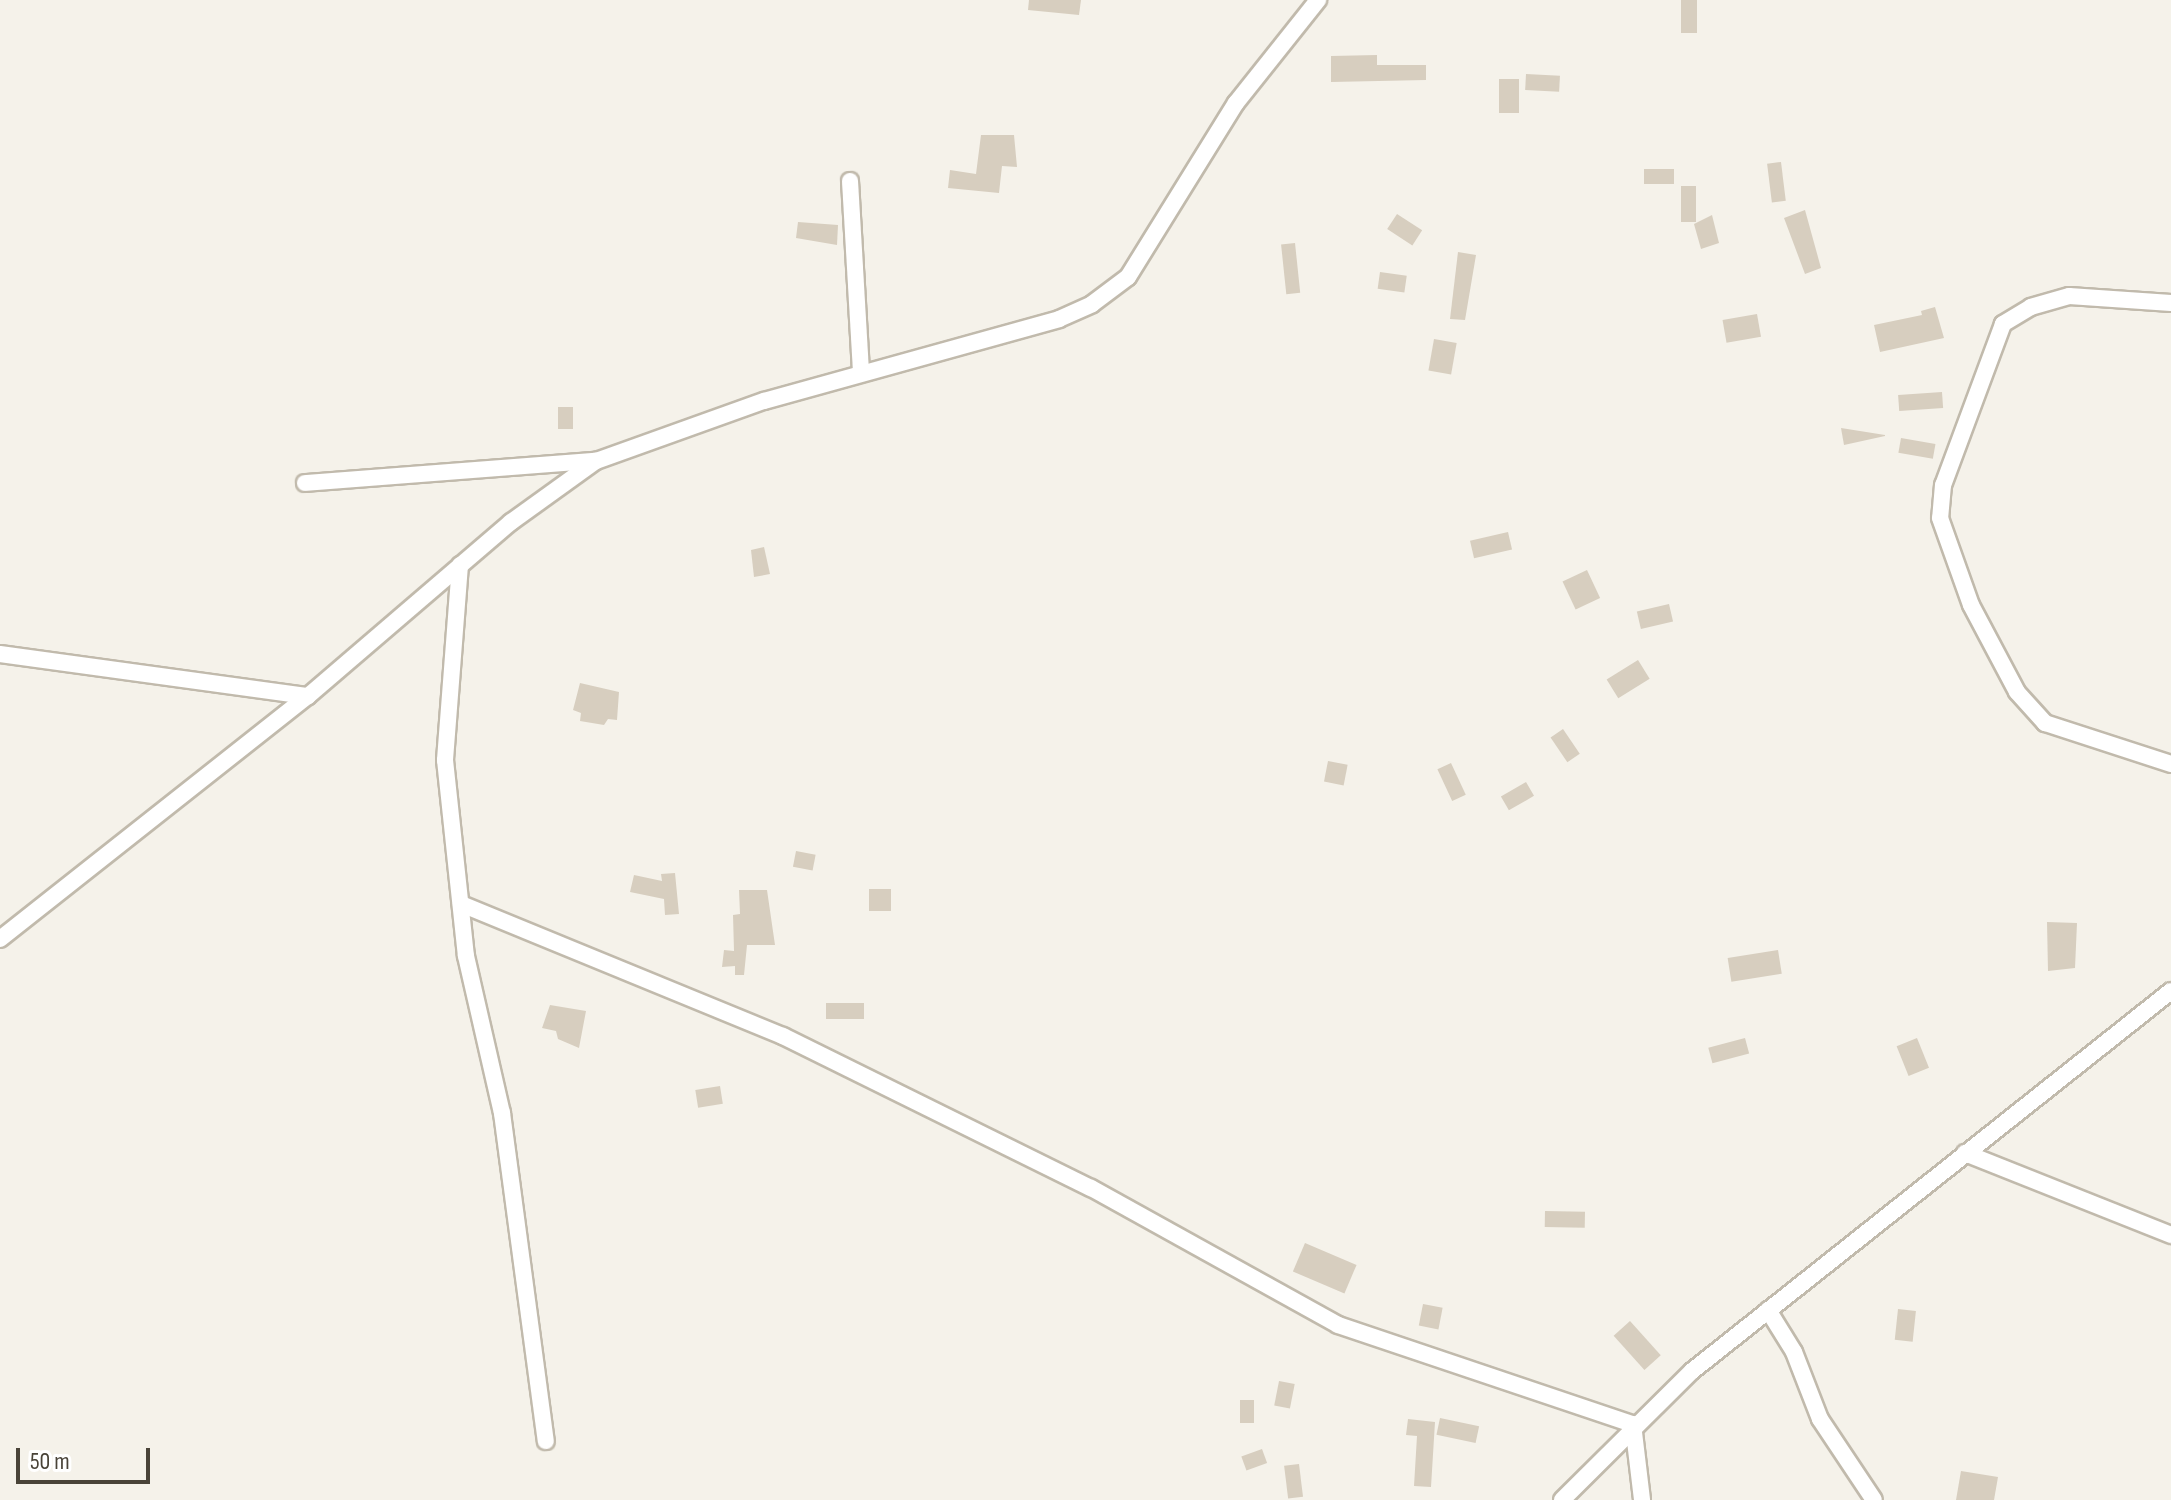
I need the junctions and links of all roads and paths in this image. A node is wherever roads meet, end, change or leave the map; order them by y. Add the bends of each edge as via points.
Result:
1 (1318, 0) edge
2 (850, 181) dead end
3 (2171, 303) edge
4 (861, 371) junction
5 (596, 461) junction
6 (305, 483) dead end
7 (460, 565) junction
8 (0, 654) edge
9 (308, 696) junction
10 (2171, 764) edge
11 (461, 904) junction
12 (0, 939) edge
13 (2171, 991) edge
14 (1965, 1153) junction
15 (2171, 1235) edge
16 (1768, 1310) junction
17 (1633, 1424) junction
18 (546, 1441) dead end
19 (1562, 1500) edge
20 (1642, 1500) edge
21 (1874, 1500) edge

1 - 4 street via 1236,103 1128,277 1092,304 1059,319
2 - 4 street
3 - 10 street via 2069,296 2031,307 2003,324 1943,485 1940,518 1971,605 2017,692 2045,723
4 - 5 street via 672,430
5 - 6 street
5 - 7 street
7 - 9 street
7 - 11 street via 445,760
8 - 9 street
9 - 12 street
11 - 17 street via 783,1036 1091,1188 1338,1325
11 - 18 street via 466,956 502,1113
13 - 14 street
14 - 15 street
14 - 16 street
16 - 17 street
16 - 21 street via 1794,1352 1820,1419
17 - 19 street
17 - 20 street

